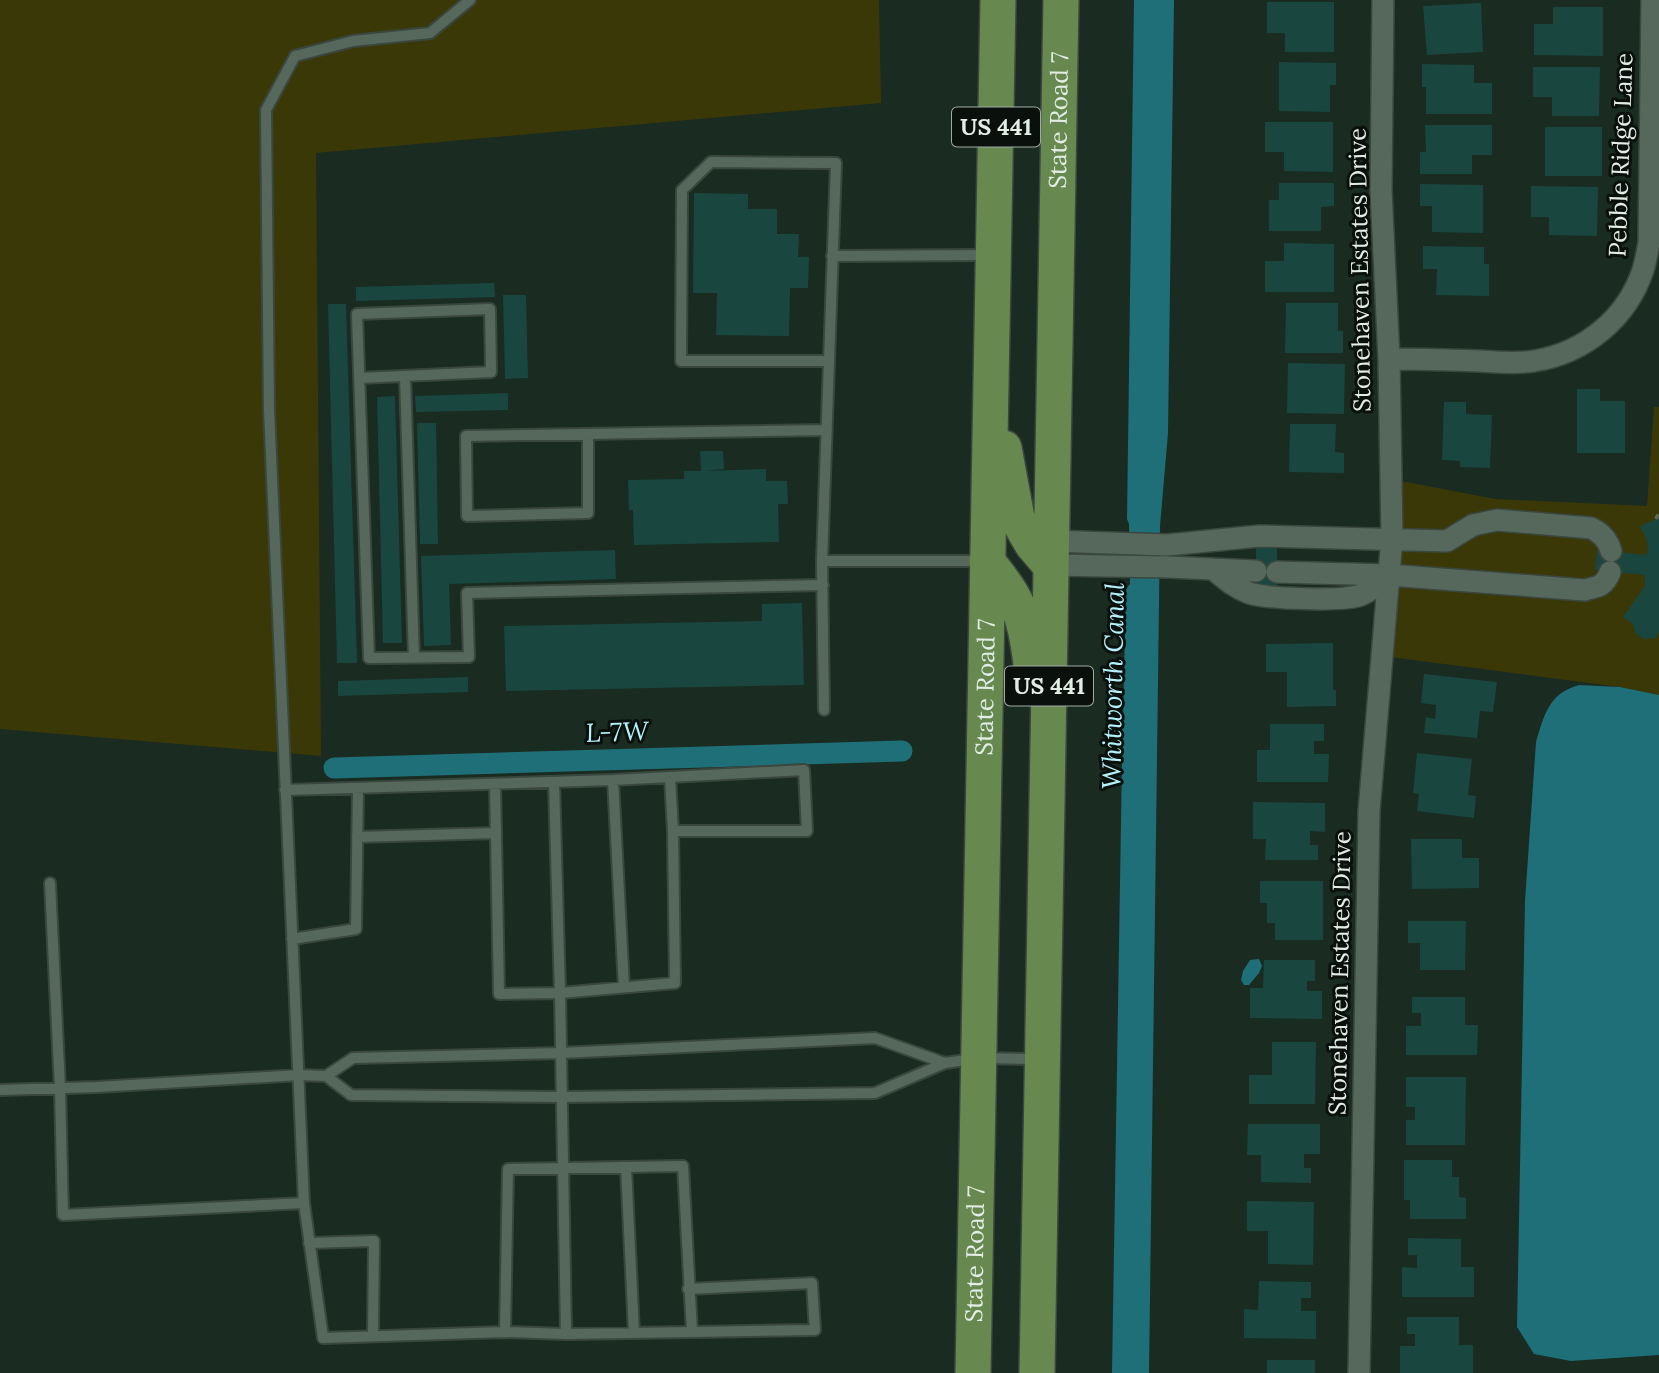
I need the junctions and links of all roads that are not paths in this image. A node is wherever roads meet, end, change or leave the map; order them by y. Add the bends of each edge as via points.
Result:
1 (470, 0) edge
2 (998, 0) edge
3 (1061, 0) edge
4 (1383, 0) edge
5 (1652, 0) edge
6 (994, 255) junction
7 (832, 256) junction
8 (1389, 359) junction
9 (829, 361) junction
10 (405, 376) junction
11 (359, 378) junction
12 (991, 379) junction
13 (827, 430) junction
14 (588, 434) junction
15 (1308, 537) junction
16 (1392, 538) junction
17 (1447, 541) junction
18 (1051, 553) junction
19 (1168, 556) junction
20 (822, 561) junction
21 (987, 561) junction
22 (1213, 569) junction
23 (1308, 572) junction
24 (1389, 575) junction
25 (1445, 579) junction
26 (823, 585) junction
27 (1307, 598) junction
28 (414, 658) junction
29 (824, 710) dead end
30 (670, 777) junction
31 (613, 780) junction
32 (554, 782) junction
33 (495, 784) junction
34 (1048, 785) junction
35 (358, 788) junction
36 (285, 790) junction
37 (673, 831) junction
38 (496, 833) junction
39 (357, 837) junction
40 (50, 883) dead end
41 (292, 939) junction
42 (624, 987) junction
43 (560, 993) junction
44 (561, 1053) junction
45 (979, 1058) junction
46 (1042, 1059) junction
47 (945, 1063) junction
48 (300, 1075) junction
49 (326, 1076) junction
50 (61, 1088) junction
51 (0, 1090) edge
52 (562, 1097) junction
53 (563, 1167) junction
54 (625, 1167) junction
55 (304, 1203) junction
56 (309, 1243) junction
57 (688, 1289) junction
58 (505, 1332) junction
59 (692, 1332) junction
60 (634, 1333) junction
61 (566, 1334) junction
62 (373, 1336) junction
63 (973, 1368) edge
64 (1037, 1373) edge
65 (1359, 1373) edge

1 - 36 lane via 430,33 353,41 295,56 266,110 269,410
2 - 6 main road, State Road 7 / US 441
3 - 18 main road, State Road 7 / US 441
4 - 8 street, Stonehaven Estates Drive via 1381,190
5 - 8 street, Pebble Ridge Lane via 1649,243 1644,268 1620,313 1580,346 1532,362
6 - 7 lane
6 - 12 main road, State Road 7 / US 441
7 - 9 lane
7 - 9 lane via 836,163 711,162 682,190 681,360
8 - 16 street, Stonehaven Estates Drive
9 - 13 lane
10 - 11 lane
10 - 11 lane via 491,372 490,309 357,314
10 - 28 lane
11 - 28 lane via 369,658
12 - 18 main road via 1017,517 1032,544
12 - 21 main road, State Road 7 / US 441
13 - 14 lane
13 - 20 lane
14 - 14 lane via 466,436 467,516 588,513
15 - 16 street
15 - 19 street via 1259,536
15 - 23 street
16 - 17 street
16 - 24 street, Stonehaven Estates Drive
17 - 25 street
17 - 25 street via 1473,525 1497,520 1591,528 1605,538 1610,562 1605,583 1584,590
18 - 19 street via 1123,565
18 - 19 street via 1124,544
18 - 34 main road, State Road 7 / US 441
19 - 22 street
20 - 21 lane
20 - 26 lane
21 - 34 main road via 1015,599 1026,634
21 - 45 main road, State Road 7 / US 441
22 - 23 street
22 - 27 street via 1248,593
23 - 24 street
23 - 27 street
24 - 25 street
24 - 27 street via 1358,596
24 - 65 street, Stonehaven Estates Drive via 1369,811
26 - 28 lane via 467,593 469,657
26 - 29 lane
30 - 31 lane
30 - 37 lane
30 - 37 lane via 804,770 807,831
31 - 32 lane
31 - 42 lane
32 - 33 lane
32 - 43 lane
33 - 35 lane
33 - 38 lane
34 - 46 main road, State Road 7 / US 441
35 - 36 lane
35 - 39 lane
36 - 41 lane
37 - 42 lane via 675,983
38 - 39 lane
38 - 43 lane via 499,994
39 - 41 lane via 355,929
40 - 50 lane
41 - 48 lane
42 - 43 lane
43 - 44 lane
44 - 47 lane via 875,1038
44 - 49 lane via 353,1058
44 - 52 lane
45 - 46 lane
45 - 47 lane
45 - 63 main road, State Road 7 / US 441
46 - 64 main road, State Road 7 / US 441
47 - 52 lane via 875,1093
48 - 49 lane
48 - 50 lane
48 - 55 lane
49 - 52 lane via 351,1096
50 - 51 lane
50 - 55 lane via 63,1215
52 - 53 lane
53 - 54 lane
53 - 58 lane via 508,1169
53 - 61 lane
54 - 57 lane via 683,1166
54 - 60 lane
55 - 56 lane
56 - 62 lane via 323,1338
56 - 62 lane via 374,1241
57 - 59 lane
57 - 59 lane via 811,1283 815,1330
58 - 61 lane
58 - 62 lane
59 - 60 lane
60 - 61 lane

